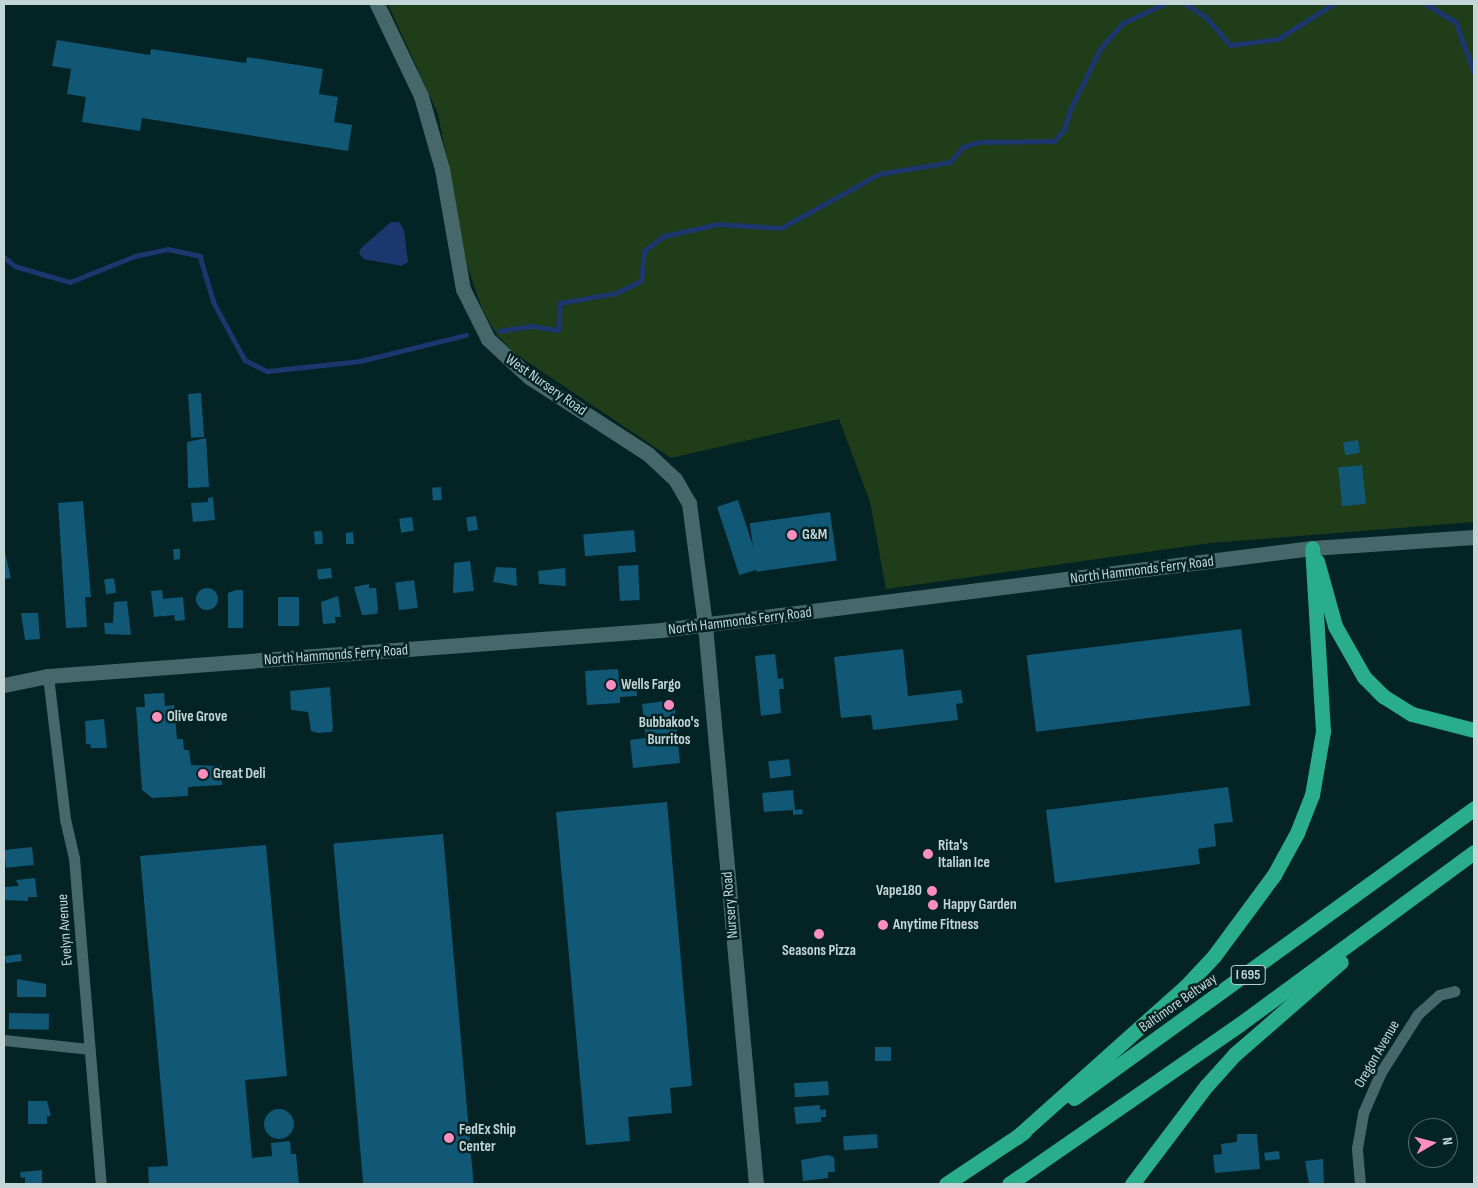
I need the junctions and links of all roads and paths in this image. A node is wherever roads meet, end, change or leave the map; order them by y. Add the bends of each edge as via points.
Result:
1 (377, 4) edge
2 (1474, 537) edge
3 (1312, 548) junction
4 (705, 625) junction
5 (48, 676) junction
6 (4, 685) edge
7 (1474, 730) edge
8 (1474, 808) edge
9 (1474, 852) edge
10 (1425, 889) junction
11 (1455, 991) dead end
12 (4, 1040) edge
13 (89, 1049) junction
14 (1017, 1137) junction
15 (101, 1184) edge
16 (756, 1184) edge
17 (946, 1184) edge
18 (1009, 1184) edge
19 (1132, 1184) edge
20 (1360, 1184) edge

1 - 4 main road, West Nursery Road via 421,96 433,134 457,266 472,314 506,359 648,454 675,479 689,502
2 - 3 main road, North Hammonds Ferry Road
3 - 4 main road, North Hammonds Ferry Road
3 - 7 highway via 1335,626 1364,677 1384,696 1412,714
3 - 14 highway via 1323,732 1312,795 1297,833 1274,875 1214,956 1185,987
4 - 5 main road, North Hammonds Ferry Road via 484,646
4 - 16 main road, Nursery Road
5 - 6 main road, North Hammonds Ferry Road
5 - 13 street, Evelyn Avenue via 65,819 74,858
8 - 14 highway, Baltimore Beltway / I 695 via 1223,993
9 - 10 highway, I 695
10 - 18 highway, I 695
10 - 19 highway via 1235,1054 1207,1085
11 - 20 street, Oregon Avenue via 1439,995 1418,1014 1381,1072 1363,1113 1357,1148
12 - 13 street
13 - 15 street, Evelyn Avenue
14 - 17 highway, Baltimore Beltway / I 695

